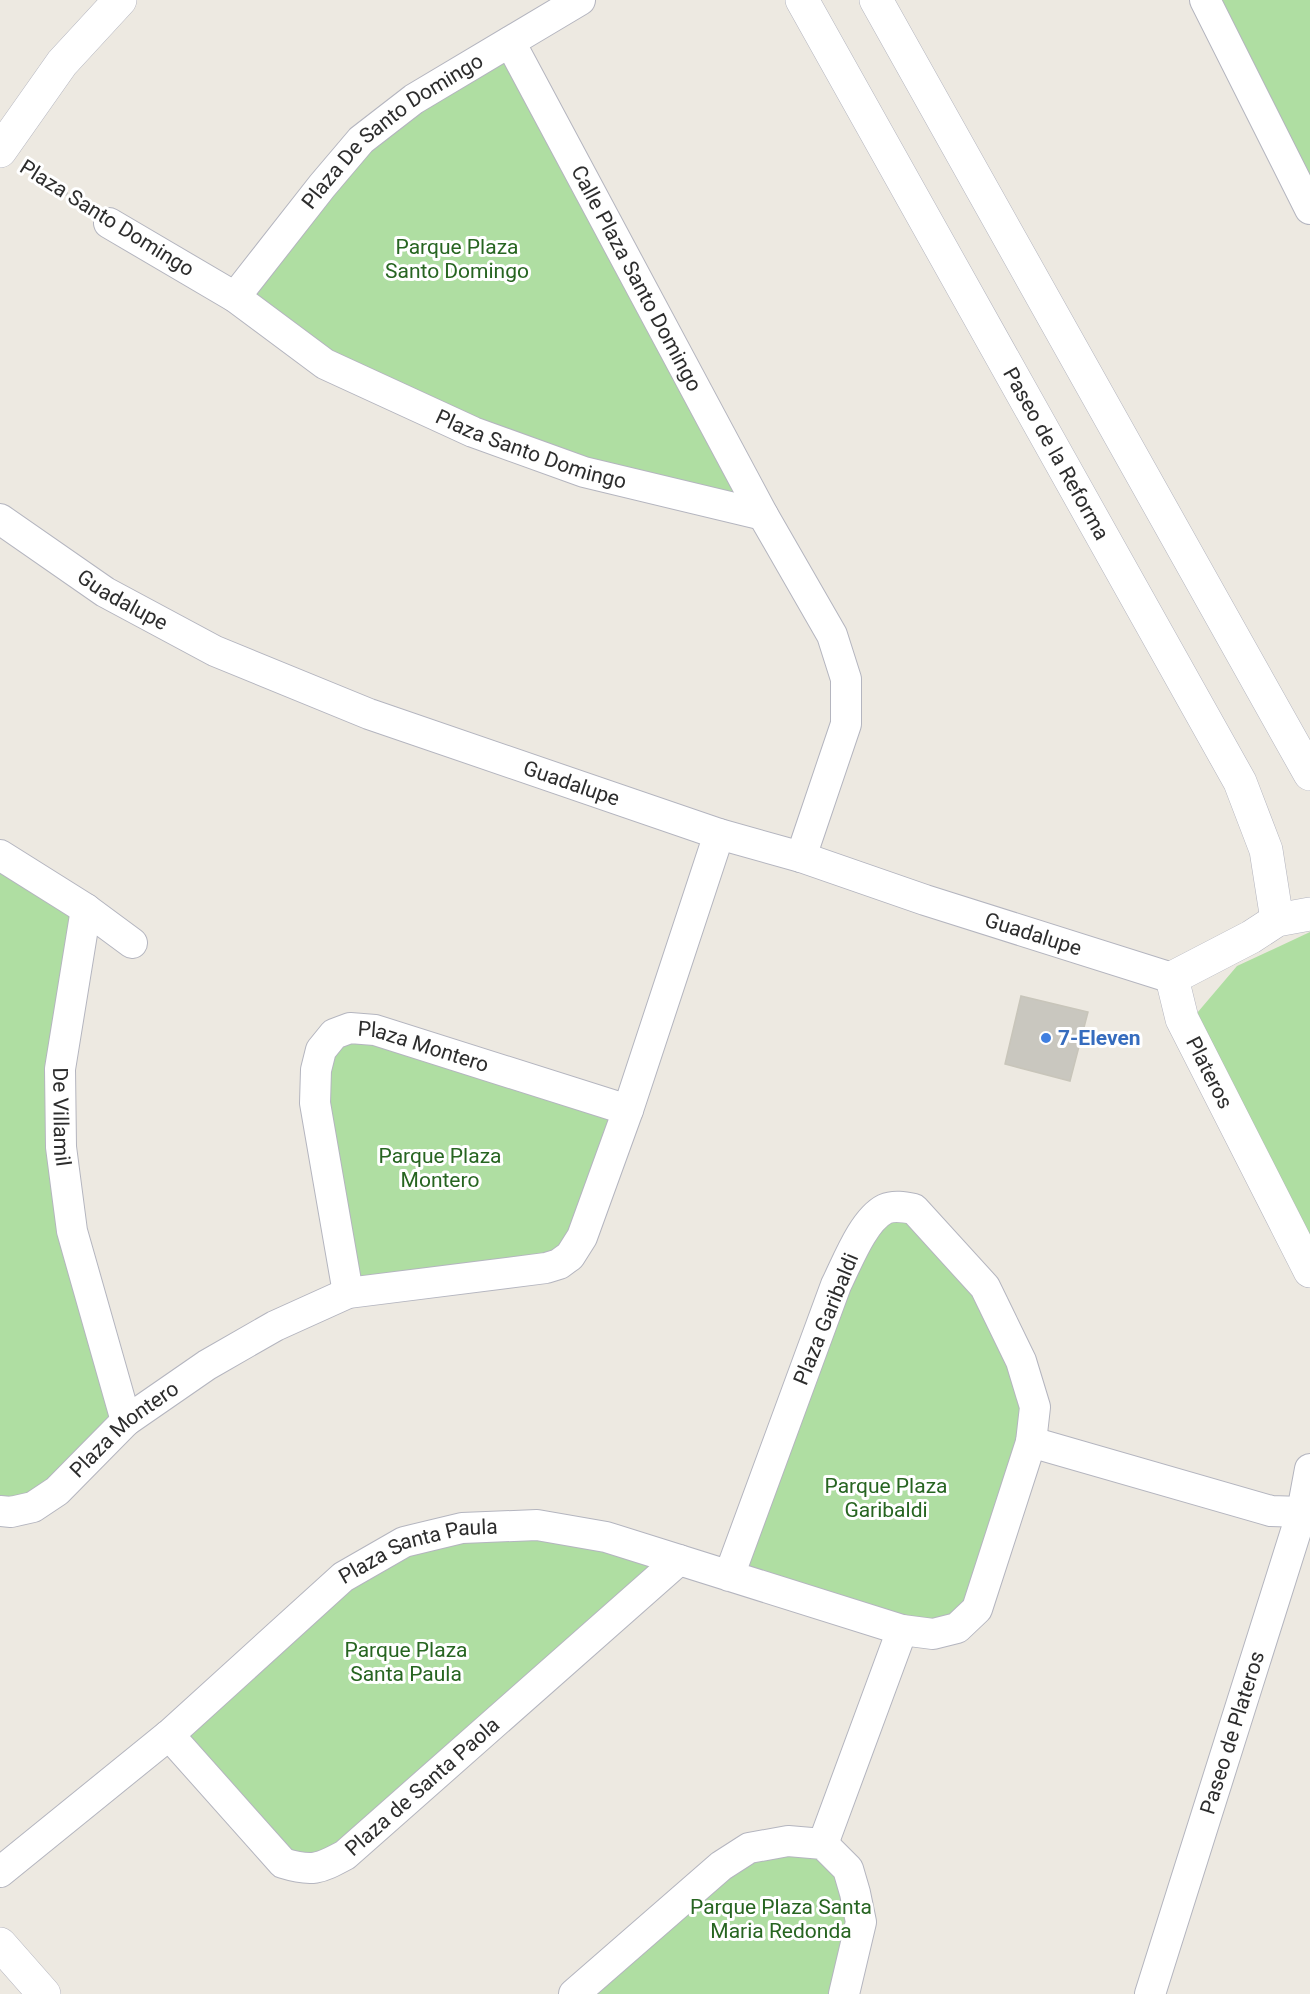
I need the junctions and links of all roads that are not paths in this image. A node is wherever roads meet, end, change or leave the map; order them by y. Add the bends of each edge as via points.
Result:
1 (120, 0) edge
2 (580, 0) edge
3 (802, 0) edge
4 (876, 0) edge
5 (1205, 0) edge
6 (510, 42) junction
7 (0, 151) edge
8 (1310, 209) edge
9 (109, 223) road end
10 (235, 297) junction
11 (764, 515) junction
12 (0, 519) edge
13 (1310, 774) edge
14 (719, 834) junction
15 (0, 855) edge
16 (801, 857) junction
17 (86, 909) junction
18 (1310, 914) edge
19 (1277, 920) junction
20 (132, 943) dead end
21 (1172, 978) junction
22 (628, 1110) junction
23 (1310, 1271) edge
24 (348, 1293) junction
25 (126, 1420) junction
26 (1031, 1442) junction
27 (1310, 1469) edge
28 (1306, 1510) edge
29 (0, 1511) edge
30 (679, 1560) junction
31 (729, 1576) junction
32 (902, 1630) junction
33 (933, 1634) joint
34 (169, 1734) junction
35 (823, 1844) junction
36 (0, 1872) edge
37 (0, 1944) edge
38 (44, 1994) edge
39 (574, 1994) edge
40 (844, 1994) edge
41 (1150, 1994) edge

1 - 7 street via 62,63
2 - 6 street, Plaza De Santo Domingo
3 - 19 street, Paseo de la Reforma via 1240,782 1266,850
4 - 13 street
5 - 8 street
6 - 10 street, Plaza De Santo Domingo via 414,99 361,140
6 - 11 street, Calle Plaza Santo Domingo
9 - 10 street, Plaza Santo Domingo
10 - 11 street, Plaza Santo Domingo via 325,364 473,432 584,472
11 - 16 street via 832,635 846,680 846,724
12 - 14 street, Guadalupe via 105,592 215,651 369,714
14 - 16 street, Guadalupe
14 - 22 street, Plaza Montero
15 - 17 street
16 - 21 street, Guadalupe
17 - 20 street
17 - 25 street, De Villamil via 60,1069 61,1147 72,1231
18 - 19 street
19 - 21 street
21 - 23 street, Plateros via 1182,1019
22 - 24 street, Plaza Montero via 582,1237 570,1256 558,1264
22 - 24 street, Plaza Montero via 375,1029 350,1028 334,1034 321,1050 315,1103
24 - 25 street, Plaza Montero via 275,1326 207,1365
25 - 29 street, Plaza Montero via 57,1491 33,1507
26 - 28 street via 1271,1511
26 - 31 street, Plaza Garibaldi via 1035,1407 1025,1373 985,1287 914,1209 886,1209 874,1217 836,1285
26 - 33 street, Plaza Garibaldi via 977,1609 957,1628
27 - 28 street, Paseo de Plateros
28 - 41 street, Paseo de Plateros
30 - 31 street, Plaza Santa Paula
30 - 34 street, Plaza Santa Paula via 606,1537 537,1525 462,1528 404,1542 343,1577
30 - 34 street, Plaza de Santa Paola via 345,1855 326,1866 309,1869 283,1863
31 - 32 street, Plaza Santa Paula
32 - 33 street, Plaza Santa Paula
32 - 35 street
34 - 36 street, Plaza Santa Paula
35 - 39 street via 788,1841 749,1848 721,1866
35 - 40 street via 848,1869 861,1922
37 - 38 street

